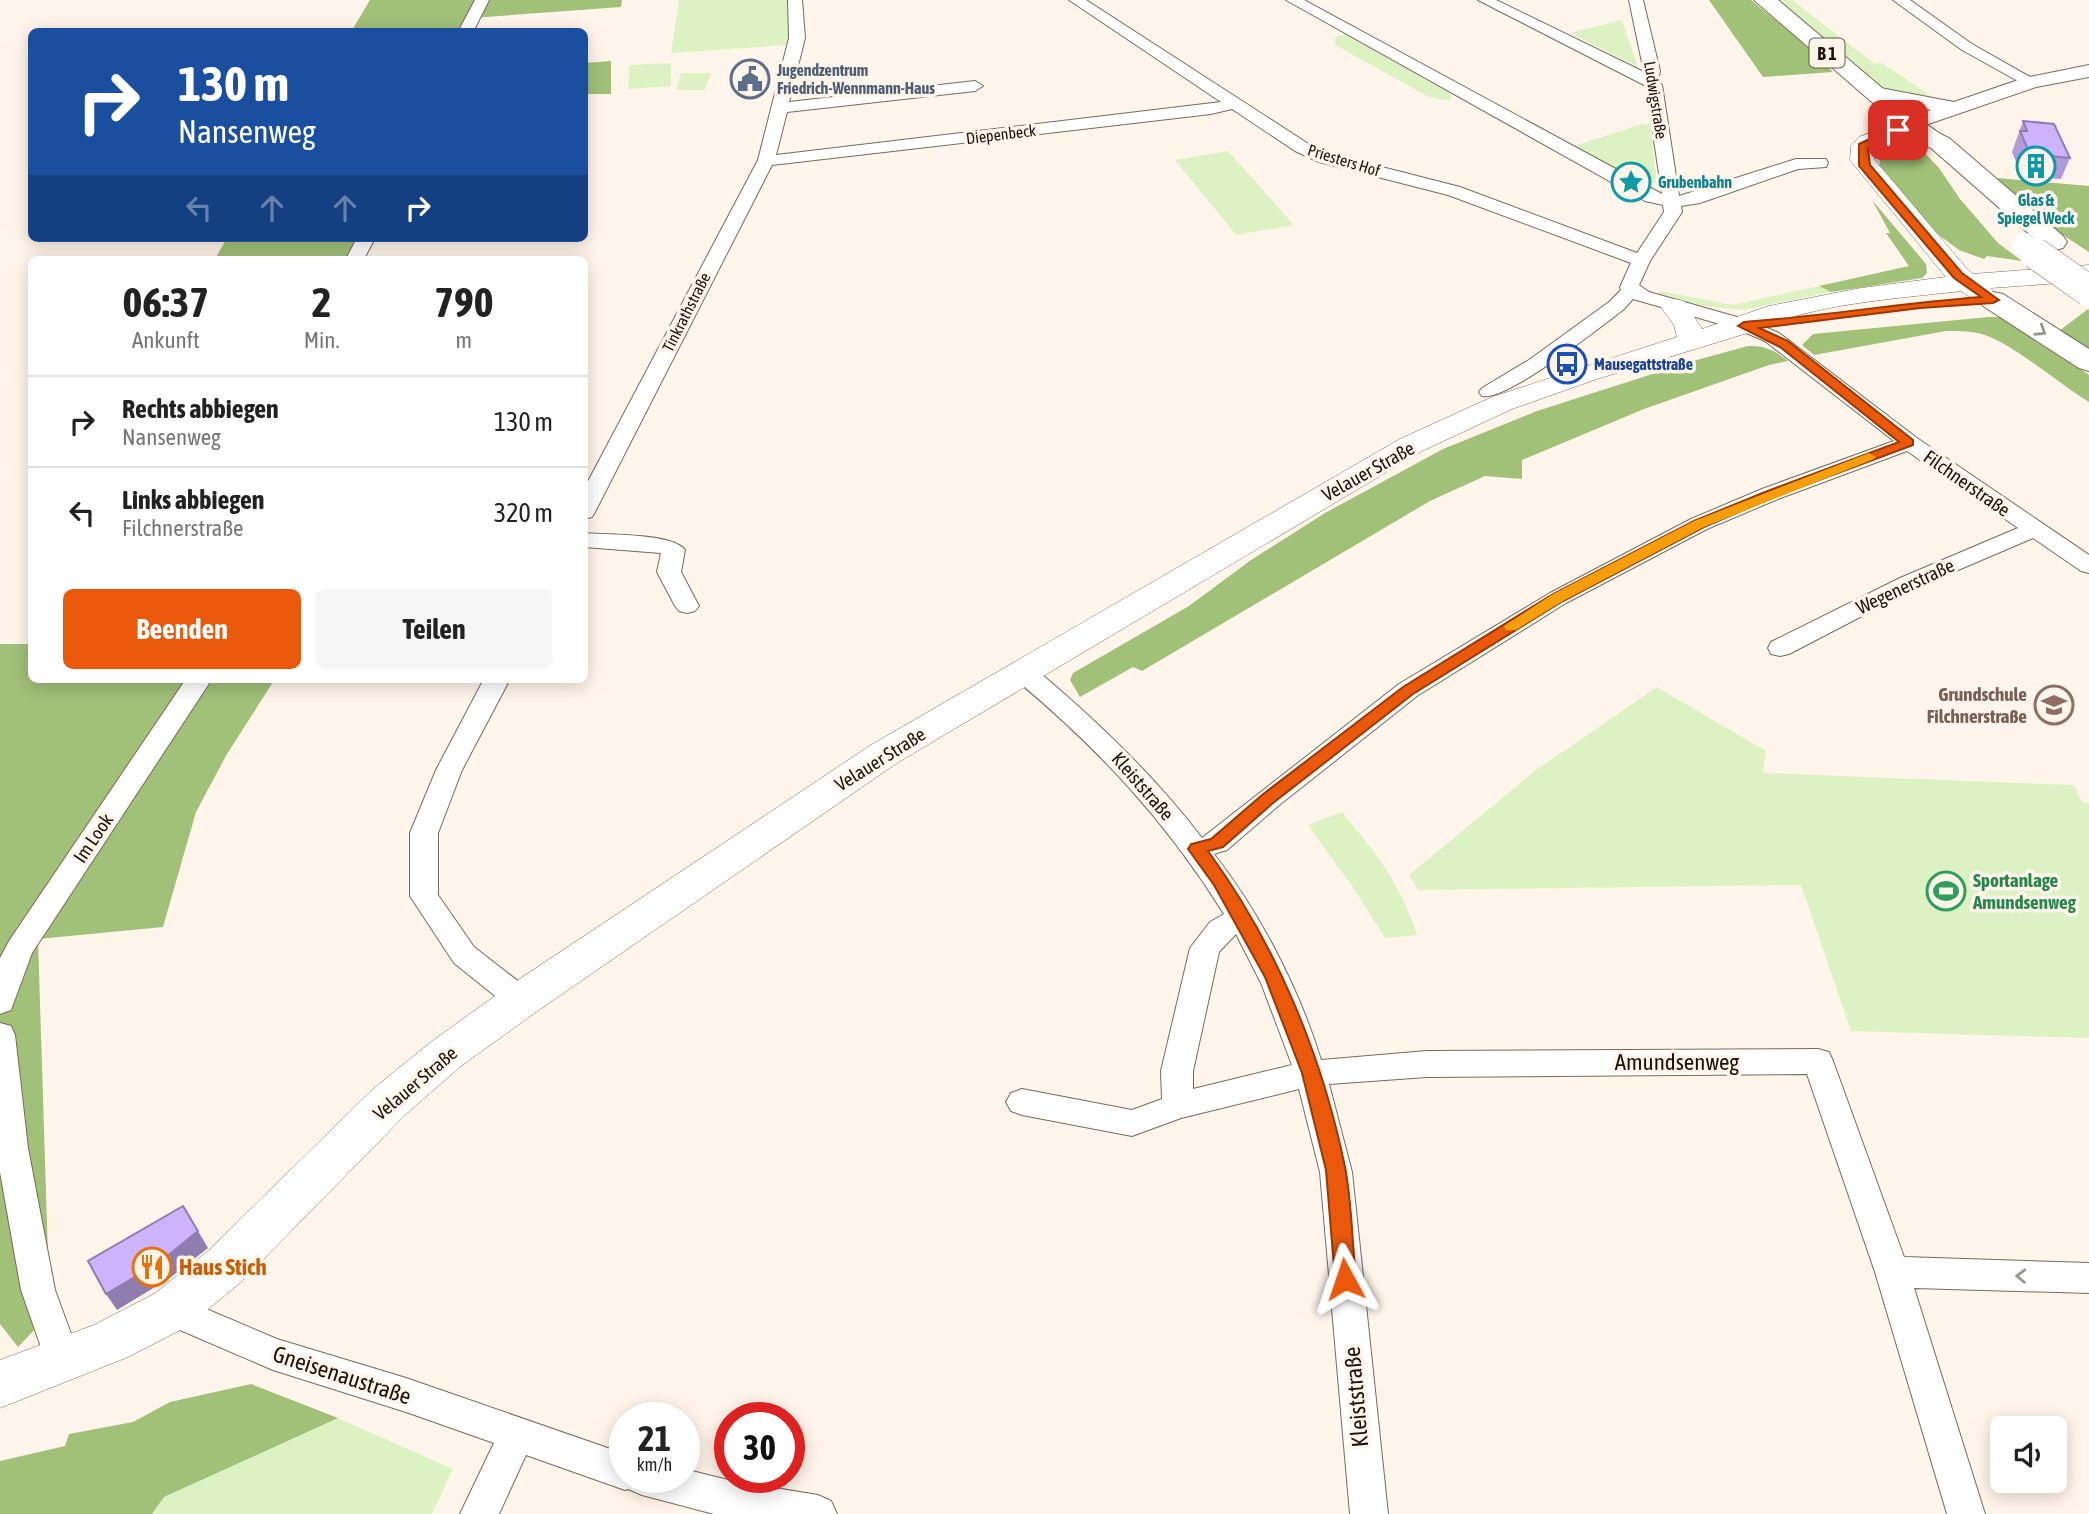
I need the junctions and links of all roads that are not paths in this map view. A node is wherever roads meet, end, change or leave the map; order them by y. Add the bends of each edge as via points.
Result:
1 (482, 0) edge
2 (795, 0) edge
3 (1076, 0) edge
4 (1293, 0) edge
5 (1485, 0) edge
6 (1636, 0) edge
7 (1765, 0) edge
8 (1900, 0) edge
9 (467, 28) edge
10 (2089, 71) edge
11 (1650, 81) junction
12 (2031, 82) junction
13 (975, 86) dead end
14 (1875, 93) junction
15 (1236, 103) junction
16 (780, 108) junction
17 (1956, 108) junction
18 (1920, 132) junction
19 (766, 160) junction
20 (1820, 163) dead end
21 (1673, 202) junction
22 (1935, 248) junction
23 (1641, 261) junction
24 (2089, 268) edge
25 (1966, 282) junction
26 (1634, 292) junction
27 (2089, 292) edge
28 (1993, 300) junction
29 (1674, 307) junction
30 (1744, 326) junction
31 (1692, 341) junction
32 (2089, 362) edge
33 (1489, 391) dead end
34 (1909, 443) junction
35 (588, 505) edge
36 (2034, 529) junction
37 (588, 541) edge
38 (2089, 566) edge
39 (687, 606) dead end
40 (1780, 648) dead end
41 (1024, 673) junction
42 (197, 683) edge
43 (496, 683) edge
44 (1197, 849) junction
45 (1242, 918) junction
46 (521, 1000) junction
47 (0, 1002) edge
48 (0, 1035) edge
49 (1312, 1073) junction
50 (1022, 1102) dead end
51 (1178, 1106) junction
52 (1892, 1272) junction
53 (2089, 1278) edge
54 (170, 1310) junction
55 (63, 1361) junction
56 (0, 1384) edge
57 (517, 1435) junction
58 (609, 1467) edge
59 (700, 1492) edge
60 (479, 1514) edge
61 (818, 1514) edge
62 (1369, 1514) edge
63 (1966, 1514) edge

1 - 9 street
2 - 16 street, Tinkrathstraße via 795,48
3 - 15 street, Priesters Hof
4 - 21 street via 1651,197
5 - 11 street
6 - 11 street, Ludwigstraße via 1652,71
7 - 14 main road, B 1
8 - 12 street via 1968,47
10 - 12 street
11 - 21 street, Ludwigstraße
12 - 17 street
13 - 16 street
14 - 17 street
14 - 18 main road, B 1
15 - 19 street, Diepenbeck
15 - 23 street, Priesters Hof via 1325,158 1454,191
16 - 19 street, Tinkrathstraße
17 - 18 street
18 - 22 main road via 1867,142 1862,160
18 - 24 main road, B 1 via 1940,143
18 - 27 main road, bridge via 1929,150 2024,245
19 - 35 street, Tinkrathstraße
20 - 21 street via 1796,164
21 - 23 street via 1673,212
22 - 24 main road via 1991,265
22 - 25 main road
23 - 26 street via 1630,281
24 - 25 main road
25 - 28 main road
25 - 30 main road via 1769,314
26 - 29 street
26 - 33 street via 1536,364
27 - 28 main road
28 - 30 main road
28 -> 32 main road
29 - 30 street
29 - 31 main road via 1687,324
30 - 31 main road, Velauer Straße
30 - 34 street, Filchnerstraße via 1784,344
31 - 41 main road, Velauer Straße via 1502,403 1411,445
34 - 36 street, Filchnerstraße
34 - 44 street via 1699,524 1558,597 1408,691 1217,843
36 - 38 street, Filchnerstraße
36 - 40 street, Wegenerstraße via 1908,583
37 - 39 street via 673,550 669,572
41 - 44 street, Kleiststraße via 1103,741
41 - 46 main road, Velauer Straße via 884,754
42 - 47 street, Im Look via 19,949
43 - 46 street via 449,770 424,833 424,897 464,955
44 - 45 street, Kleiststraße
45 - 49 street, Kleiststraße via 1273,976
45 - 51 street via 1220,930 1205,948 1177,1071
46 - 54 main road, Velauer Straße via 389,1102 240,1252
48 - 55 street via 12,1148 38,1290
49 - 51 street
49 - 52 street, Amundsenweg via 1427,1063 1818,1061
49 - 62 street, Kleiststraße via 1336,1170
50 - 51 street via 1132,1123
53 -> 52 street
52 - 63 street, Amundsenweg
54 - 55 main road, Velauer Straße
54 - 57 street, Gneisenaustraße via 273,1354
55 - 56 main road, Velauer Straße
57 - 58 street, Gneisenaustraße
57 - 60 street
59 - 61 street

